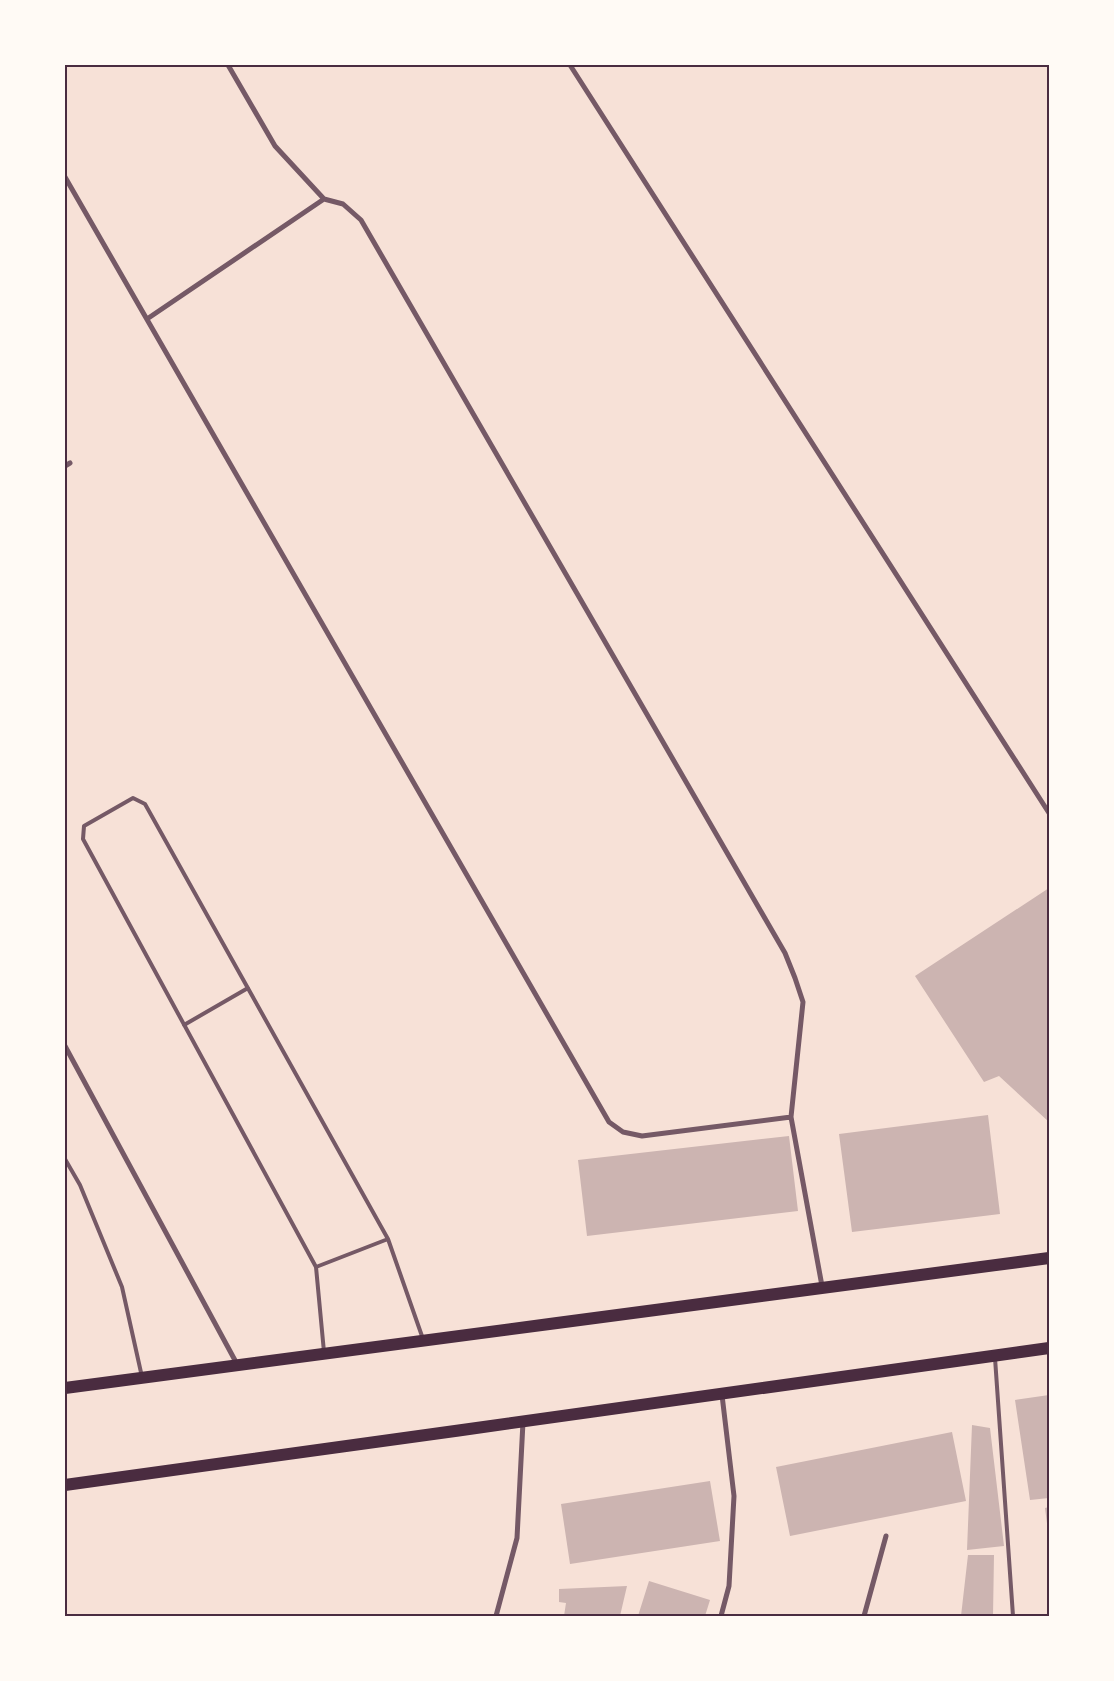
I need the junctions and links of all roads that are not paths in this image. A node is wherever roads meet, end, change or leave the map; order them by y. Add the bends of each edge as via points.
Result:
1 (228, 65) edge
2 (570, 65) edge
3 (65, 177) edge
4 (324, 199) junction
5 (147, 319) junction
6 (1049, 813) edge
7 (248, 988) junction
8 (184, 1025) junction
9 (65, 1046) edge
10 (791, 1117) junction
11 (65, 1159) edge
12 (388, 1239) junction
13 (1049, 1258) edge
14 (316, 1267) junction
15 (822, 1286) junction
16 (424, 1341) junction
17 (1049, 1348) edge
18 (324, 1355) junction
19 (995, 1356) junction
20 (239, 1367) junction
21 (142, 1378) junction
22 (65, 1388) edge
23 (722, 1395) junction
24 (523, 1421) junction
25 (65, 1485) edge
26 (886, 1536) dead end
27 (496, 1616) edge
28 (721, 1616) edge
29 (864, 1616) edge
30 (1012, 1616) edge

1 - 4 street via 275,146
2 - 6 street
3 - 5 street
4 - 5 street
4 - 10 street via 343,204 362,220 785,953 802,1002
5 - 10 street via 610,1122 623,1132 642,1136
7 - 8 lane
7 - 8 lane via 145,804 133,798 84,826 83,839
7 - 12 lane
8 - 14 lane
9 - 20 street
10 - 15 street
11 - 21 lane via 80,1185 122,1287
12 - 14 lane
12 - 16 lane
13 - 15 main road
14 - 18 lane
15 - 16 main road
16 - 18 main road
17 - 19 main road
18 - 20 main road
19 - 23 main road
19 - 30 lane
20 - 21 main road
21 - 22 main road
23 - 24 main road
23 - 28 street via 734,1496 729,1586
24 - 25 main road
24 - 27 street via 517,1538
26 - 29 street

